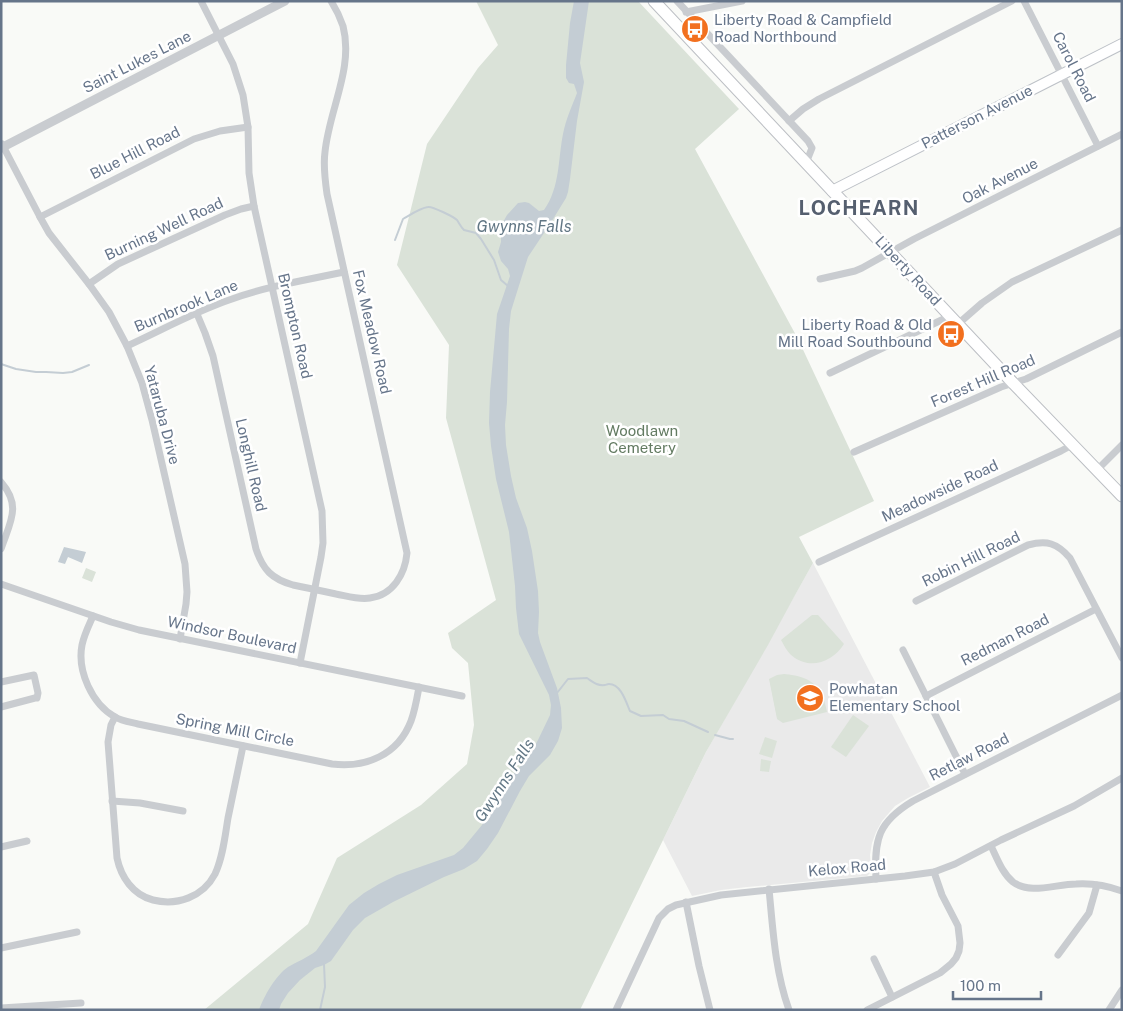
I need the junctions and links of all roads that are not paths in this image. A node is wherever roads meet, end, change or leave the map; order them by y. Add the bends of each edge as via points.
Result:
1 (201, 1) edge
2 (285, 1) edge
3 (331, 1) edge
4 (654, 1) edge
5 (676, 1) edge
6 (742, 1) edge
7 (1012, 1) edge
8 (1024, 1) edge
9 (686, 12) junction
10 (219, 36) junction
11 (1122, 44) edge
12 (1062, 74) junction
13 (789, 121) junction
14 (248, 127) junction
15 (1122, 134) edge
16 (2, 146) edge
17 (1098, 146) junction
18 (806, 163) junction
19 (832, 191) junction
20 (254, 206) junction
21 (40, 217) junction
22 (1122, 230) edge
23 (891, 252) junction
24 (344, 272) junction
25 (820, 279) dead end
26 (89, 284) junction
27 (272, 288) junction
28 (197, 314) junction
29 (954, 320) junction
30 (1122, 332) edge
31 (127, 346) junction
32 (830, 373) dead end
33 (1013, 383) junction
34 (1072, 445) junction
35 (1122, 445) edge
36 (854, 452) dead end
37 (1096, 470) junction
38 (1, 482) edge
39 (1122, 496) edge
40 (1, 549) edge
41 (819, 562) dead end
42 (1, 584) edge
43 (315, 590) junction
44 (916, 602) dead end
45 (1096, 609) junction
46 (93, 616) junction
47 (180, 639) junction
48 (903, 650) dead end
49 (1122, 658) edge
50 (300, 663) junction
51 (1, 682) edge
52 (419, 687) junction
53 (1122, 695) edge
54 (462, 696) dead end
55 (926, 696) junction
56 (1, 707) edge
57 (115, 717) junction
58 (243, 746) junction
59 (965, 774) junction
60 (1122, 778) edge
61 (112, 801) junction
62 (183, 811) dead end
63 (27, 841) dead end
64 (991, 846) junction
65 (1, 847) edge
66 (934, 872) junction
67 (876, 879) junction
68 (1097, 885) junction
69 (769, 889) junction
70 (1122, 891) edge
71 (686, 902) junction
72 (77, 932) dead end
73 (1, 948) edge
74 (1058, 955) dead end
75 (874, 959) dead end
76 (1122, 990) edge
77 (892, 997) junction
78 (81, 1003) dead end
79 (1, 1008) edge
80 (616, 1010) edge
81 (710, 1010) edge
82 (789, 1010) edge
83 (867, 1010) edge
84 (1109, 1010) edge

1 - 10 street, Brompton Road
2 - 10 street, Saint Lukes Lane
3 - 24 street, Fox Meadow Road via 342,25 346,53 324,164 327,194
4 - 18 main road, Liberty Road
5 - 9 street
6 - 9 street
7 - 13 street via 819,99
8 - 12 street, Carol Road
9 - 13 street
10 - 14 street, Brompton Road via 244,94
10 - 16 street, Saint Lukes Lane
11 - 12 main road, Patterson Avenue
12 - 17 street, Carol Road
12 - 19 main road, Patterson Avenue
13 - 18 street via 810,144
14 - 20 street, Brompton Road
14 - 21 street, Blue Hill Road via 194,138
15 - 17 street, Oak Avenue
16 - 21 street, Yataruba Drive
17 - 23 street, Oak Avenue
18 - 19 main road, Liberty Road
19 - 23 main road, Liberty Road
20 - 26 street, Burning Well Road via 233,211 118,264
20 - 27 street, Brompton Road
21 - 26 street, Yataruba Drive
22 - 29 street via 1007,286
23 - 25 street, Oak Avenue via 855,271
23 - 29 main road, Liberty Road
24 - 27 street, Burnbrook Lane
24 - 43 street, Fox Meadow Road via 406,547 406,561 396,584 378,596 364,599
26 - 31 street, Yataruba Drive
27 - 28 street, Burnbrook Lane via 234,298
27 - 43 street, Brompton Road via 322,511 323,543
28 - 31 street, Burnbrook Lane
28 - 43 street, Longhill Road via 213,356 259,558 263,566 284,583
29 - 32 street
29 - 33 main road, Liberty Road
30 - 33 street, Forest Hill Road
31 - 47 street, Yataruba Drive via 147,400 184,564 187,592
33 - 34 main road, Liberty Road
33 - 36 street, Forest Hill Road
34 - 37 main road, Liberty Road
34 - 41 street, Meadowside Road
35 - 37 street
37 - 39 main road, Liberty Road
38 - 40 street via 13,505
42 - 46 street, Windsor Boulevard
43 - 50 street, Brompton Road
44 - 45 street, Robin Hill Road via 1028,545 1042,542 1058,546 1070,558
45 - 49 street, Robin Hill Road
45 - 55 street, Redman Road
46 - 47 street, Windsor Boulevard
46 - 57 street, Spring Mill Circle via 82,646 82,669 91,692
47 - 50 street, Windsor Boulevard
48 - 55 street
50 - 52 street, Windsor Boulevard
51 - 56 street via 34,675 38,694 37,698
52 - 54 street, Windsor Boulevard
52 - 58 street, Spring Mill Circle via 412,720 402,738 384,754 362,764 332,764
53 - 59 street, Retlaw Road
55 - 59 street
57 - 58 street, Spring Mill Circle
57 - 61 street via 108,742
58 - 61 street via 218,866 209,883 191,898 171,902 150,899 126,881 117,858
59 - 67 street, Retlaw Road via 908,804 886,823 876,850
60 - 64 street, Kelox Road via 1074,806
61 - 62 street
63 - 65 street
64 - 66 street, Kelox Road
64 - 68 street via 1006,875 1020,886
66 - 67 street, Kelox Road
66 - 77 street via 958,926 959,951 940,973
67 - 69 street, Kelox Road
68 - 70 street
68 - 74 street via 1089,913
69 - 71 street, Kelox Road
69 - 82 street via 777,964
71 - 80 street, Kelox Road via 668,908 659,918
71 - 81 street
72 - 73 street
75 - 77 street
76 - 84 street
77 - 83 street
78 - 79 street

